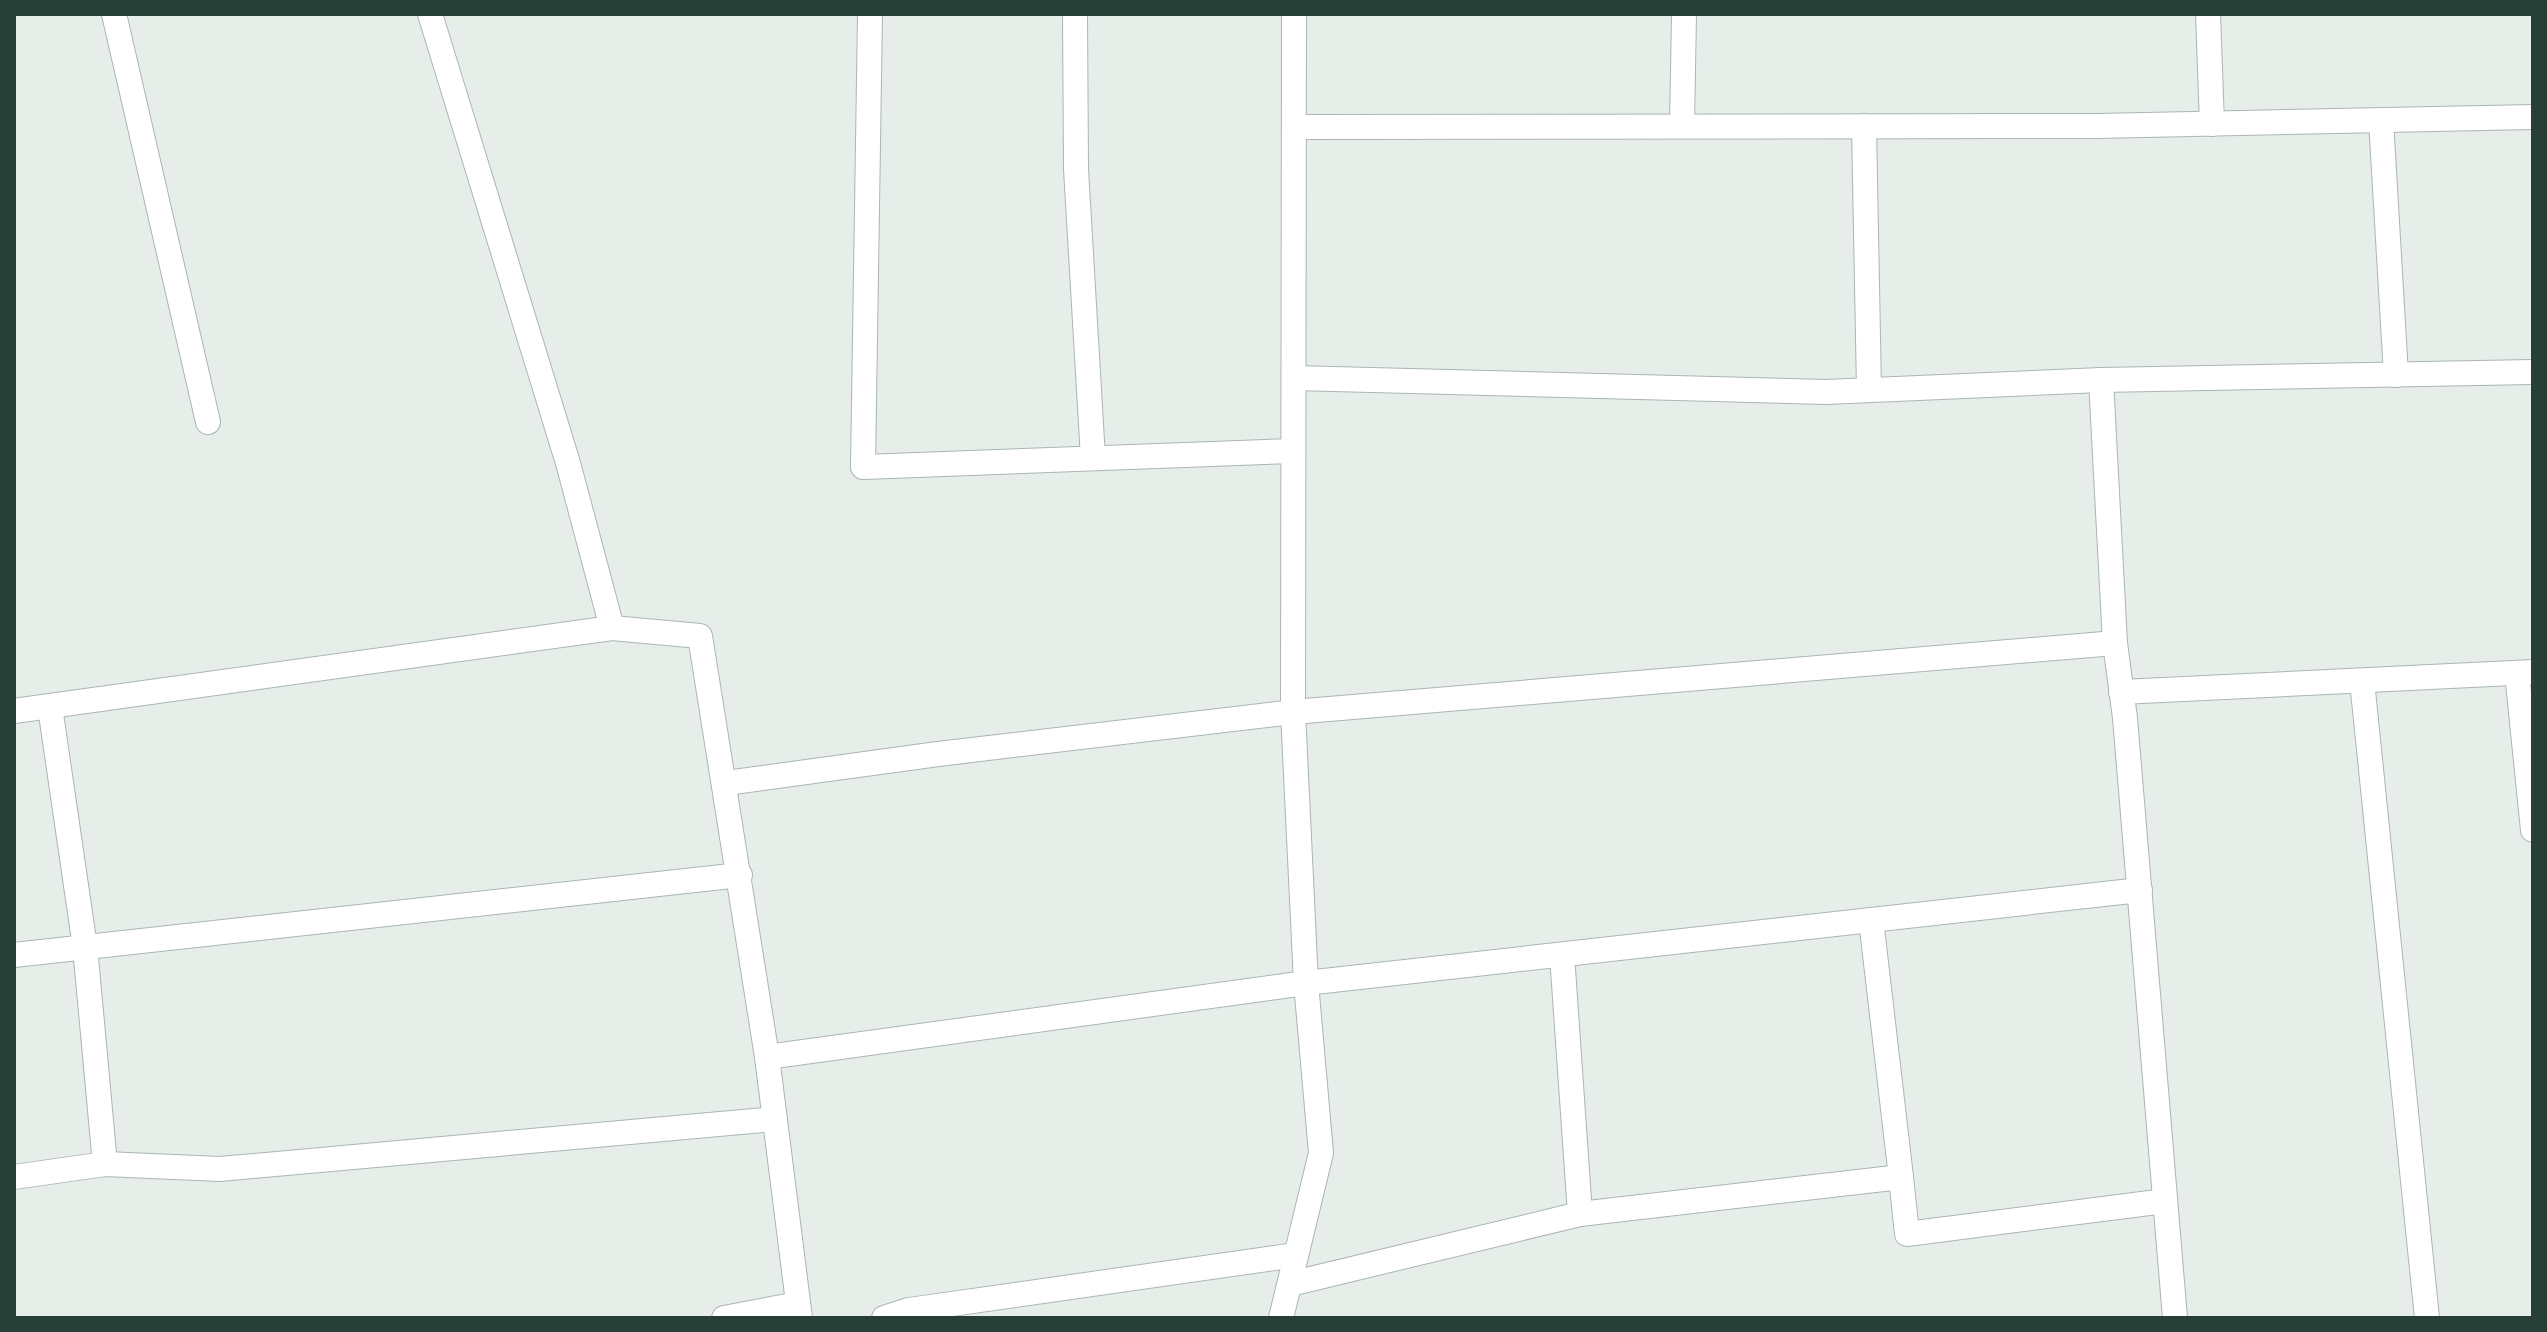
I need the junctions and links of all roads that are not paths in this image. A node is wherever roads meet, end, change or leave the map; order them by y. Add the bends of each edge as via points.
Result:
1 (114, 14) edge
2 (430, 14) edge
3 (870, 14) edge
4 (1075, 14) edge
5 (1294, 14) edge
6 (1684, 14) edge
7 (2208, 14) edge
8 (2533, 117) edge
9 (2381, 120) junction
10 (2212, 124) junction
11 (1682, 125) junction
12 (1864, 126) junction
13 (1294, 127) junction
14 (2533, 372) edge
15 (2396, 375) junction
16 (1294, 378) junction
17 (2101, 380) junction
18 (1869, 390) junction
19 (208, 422) dead end
20 (1293, 451) junction
21 (1093, 458) junction
22 (612, 628) junction
23 (2115, 643) junction
24 (2525, 672) edge
25 (2362, 681) junction
26 (2121, 692) junction
27 (50, 707) junction
28 (14, 711) edge
29 (1293, 712) junction
30 (726, 783) junction
31 (2533, 830) edge
32 (740, 875) junction
33 (2140, 890) junction
34 (1871, 920) junction
35 (85, 947) junction
36 (14, 955) edge
37 (1562, 955) junction
38 (1306, 983) junction
39 (767, 1057) junction
40 (775, 1119) junction
41 (105, 1164) junction
42 (14, 1177) edge
43 (1901, 1177) junction
44 (2165, 1201) junction
45 (1580, 1214) junction
46 (1296, 1255) junction
47 (1290, 1284) junction
48 (799, 1311) edge
49 (910, 1314) edge
50 (724, 1318) edge
51 (884, 1318) edge
52 (1281, 1318) edge
53 (2175, 1318) edge
54 (2427, 1318) edge

1 - 19 street
2 - 22 street via 568,463
3 - 21 street via 863,467
4 - 21 street via 1076,169
5 - 13 street
6 - 11 street
7 - 10 street
8 - 9 street
9 - 10 street
9 - 15 street
10 - 12 street
11 - 12 street
11 - 13 street
12 - 18 street
13 - 16 street
14 - 15 street
15 - 17 street
16 - 18 street
16 - 20 street
17 - 18 street
17 - 23 street
20 - 21 street
20 - 29 street
22 - 27 street
22 - 30 street via 700,636
23 - 26 street
23 - 29 street
24 - 25 street
24 - 31 street
25 - 26 street
25 - 54 street
26 - 33 street
27 - 28 street
27 - 35 street
29 - 30 street
29 - 38 street
30 - 32 street
32 - 35 street
32 - 39 street
33 - 34 street
33 - 44 street
34 - 37 street
34 - 43 street
35 - 36 street
35 - 41 street
37 - 38 street
37 - 45 street
38 - 39 street
38 - 46 street via 1321,1153
39 - 40 street
40 - 41 street via 220,1169
40 - 48 street
41 - 42 street
43 - 44 street via 1907,1234
43 - 45 street
44 - 53 street
45 - 47 street
46 - 47 street
46 - 49 street
47 - 52 street
48 - 50 street
49 - 51 street

